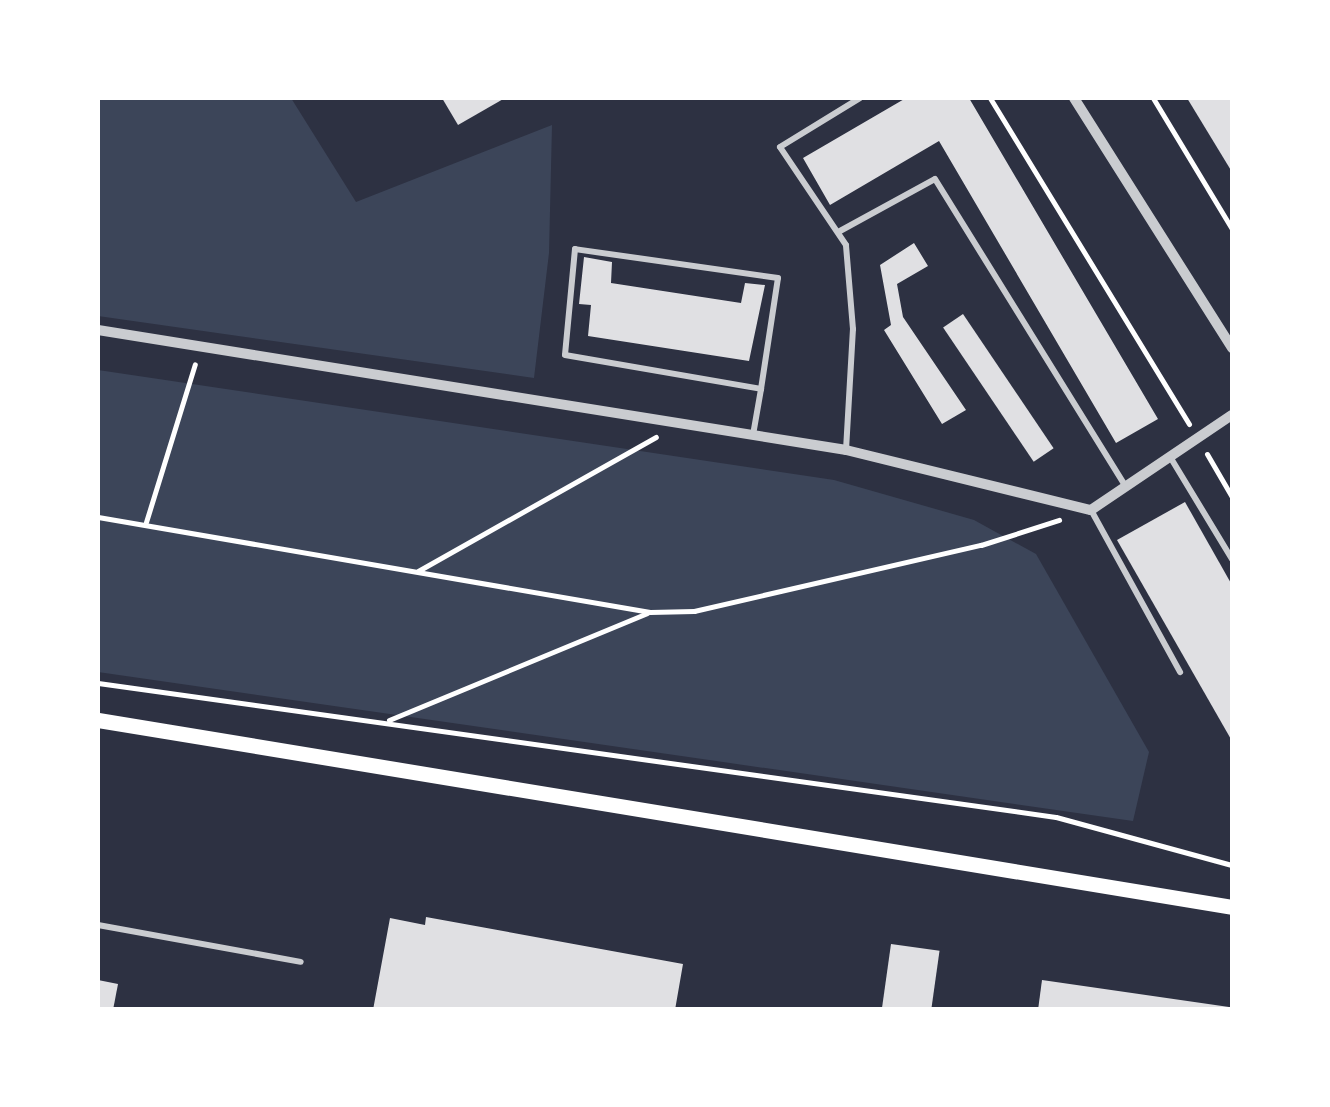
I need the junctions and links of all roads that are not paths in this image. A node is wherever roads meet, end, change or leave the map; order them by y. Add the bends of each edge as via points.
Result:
1 (860, 98) edge
2 (1074, 98) edge
3 (840, 231) junction
4 (98, 330) edge
5 (1232, 348) edge
6 (761, 388) junction
7 (1232, 415) edge
8 (754, 435) junction
9 (846, 450) junction
10 (1172, 460) junction
11 (1126, 488) junction
12 (1091, 510) junction
13 (1232, 559) edge
14 (1180, 672) dead end
15 (98, 720) edge
16 (1232, 907) edge
17 (98, 924) edge
18 (301, 962) dead end

1 - 3 lane via 780,147
2 - 5 street
3 - 9 lane via 853,328
3 - 11 lane via 935,179
4 - 8 street
6 - 6 lane via 564,355 574,249 778,278
6 - 8 lane
7 - 10 street
8 - 9 street
9 - 12 street
10 - 11 street
10 - 13 lane
11 - 12 street
12 - 14 lane
15 - 16 main road
17 - 18 lane

